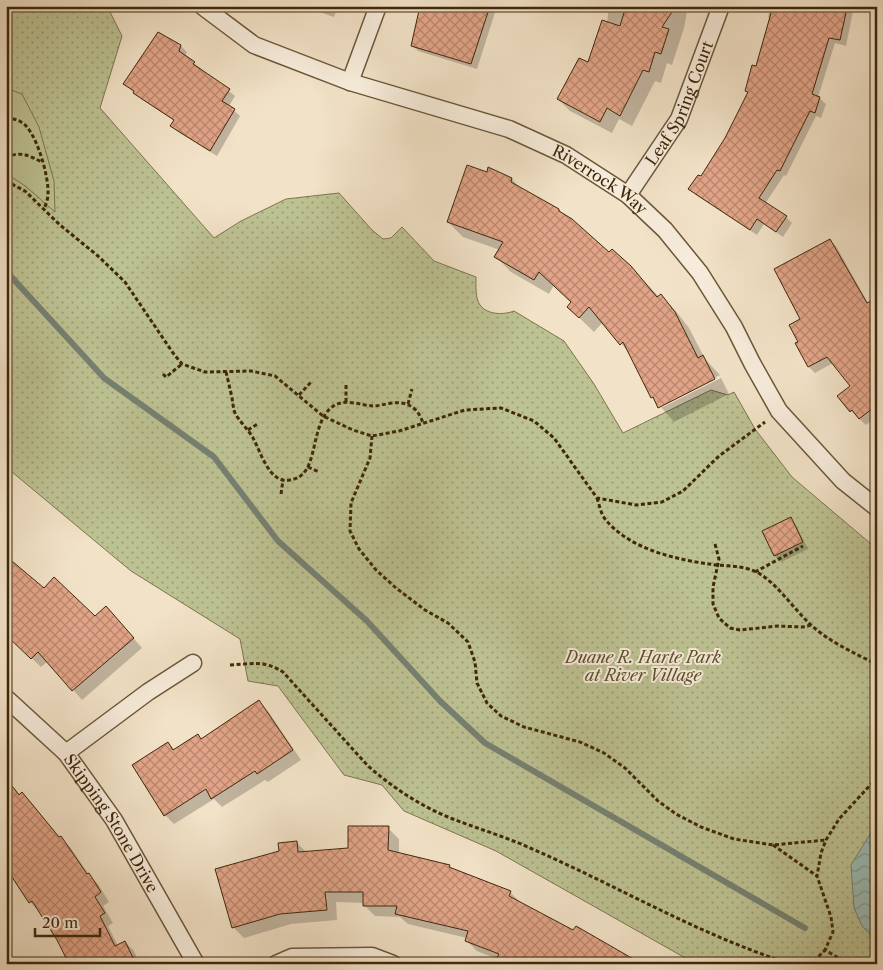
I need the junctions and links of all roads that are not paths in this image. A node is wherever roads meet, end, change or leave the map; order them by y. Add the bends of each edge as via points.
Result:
1 (202, 6) edge
2 (378, 6) edge
3 (721, 6) edge
4 (350, 82) junction
5 (628, 195) junction
6 (877, 508) edge
7 (193, 663) dead end
8 (6, 698) edge
9 (66, 753) junction
10 (196, 964) edge
11 (276, 964) edge
12 (393, 964) edge

1 - 4 street, Riverrock Way via 254,44
2 - 4 street
3 - 5 street, Leaf Spring Court via 679,119
4 - 5 street, Riverrock Way via 509,129 566,155
5 - 6 street, Riverrock Way via 665,230 700,273 734,327 779,411 843,481
7 - 9 street
8 - 9 street, Skipping Stone Drive
9 - 10 street, Skipping Stone Drive via 114,820
11 - 12 street via 292,957 372,956

